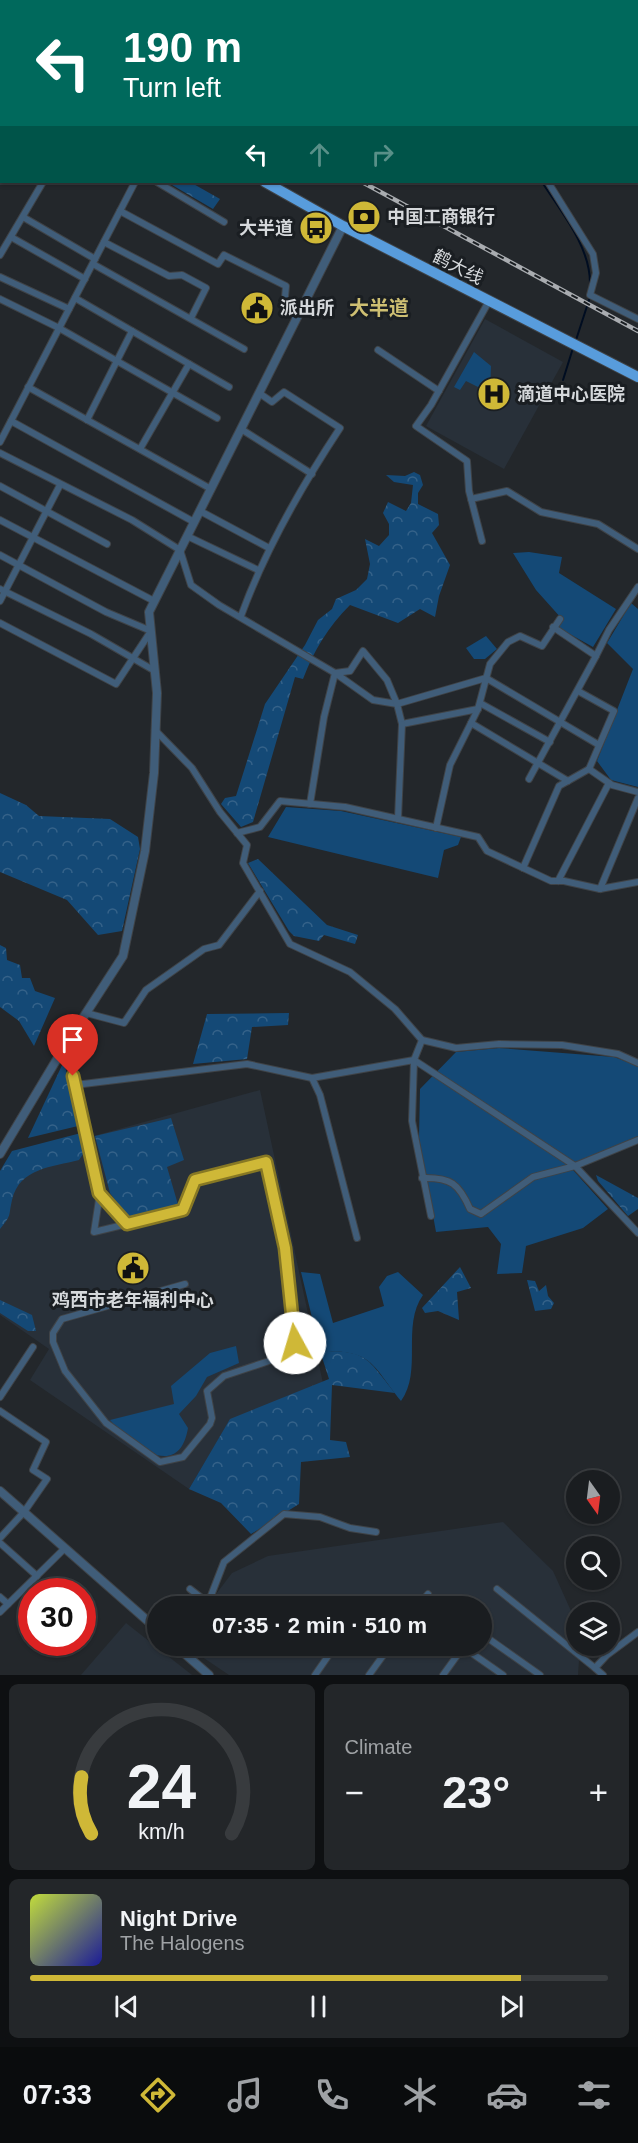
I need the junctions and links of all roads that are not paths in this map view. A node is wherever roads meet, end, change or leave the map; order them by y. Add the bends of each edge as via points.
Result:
1 (42, 183) edge
2 (134, 183) edge
3 (159, 183) edge
4 (267, 183) edge
5 (549, 183) edge
6 (120, 211) junction
7 (22, 217) junction
8 (224, 222) dead end
9 (343, 226) junction
10 (11, 237) junction
11 (104, 242) junction
12 (0, 255) edge
13 (94, 261) junction
14 (0, 277) edge
15 (85, 279) junction
16 (75, 298) junction
17 (0, 299) edge
18 (489, 301) junction
19 (69, 309) junction
20 (191, 318) junction
21 (297, 318) junction
22 (638, 319) edge
23 (59, 328) junction
24 (132, 331) junction
25 (244, 349) dead end
26 (378, 350) dead end
27 (118, 362) junction
28 (189, 364) junction
29 (638, 377) edge
30 (28, 387) junction
31 (230, 387) dead end
32 (439, 391) junction
33 (172, 392) junction
34 (259, 393) junction
35 (217, 418) dead end
36 (87, 420) junction
37 (11, 421) junction
38 (241, 429) junction
39 (0, 442) edge
40 (140, 449) junction
41 (0, 453) edge
42 (312, 474) junction
43 (60, 485) junction
44 (0, 486) edge
45 (211, 489) junction
46 (471, 499) junction
47 (48, 511) junction
48 (200, 511) junction
49 (0, 520) edge
50 (194, 522) junction
51 (187, 536) junction
52 (34, 538) junction
53 (482, 541) dead end
54 (107, 544) dead end
55 (269, 548) junction
56 (638, 549) edge
57 (180, 550) junction
58 (0, 555) edge
59 (19, 565) junction
60 (258, 570) junction
61 (638, 587) edge
62 (2, 591) edge
63 (0, 601) edge
64 (154, 601) junction
65 (241, 616) junction
66 (560, 619) dead end
67 (0, 623) edge
68 (553, 627) junction
69 (151, 631) junction
70 (596, 656) junction
71 (134, 659) junction
72 (154, 671) junction
73 (334, 673) junction
74 (486, 678) junction
75 (578, 691) junction
76 (397, 704) junction
77 (479, 706) junction
78 (471, 723) junction
79 (402, 724) junction
80 (560, 724) junction
81 (155, 730) junction
82 (550, 742) junction
83 (599, 745) junction
84 (539, 763) junction
85 (589, 769) junction
86 (530, 779) dead end
87 (568, 781) junction
88 (609, 783) junction
89 (638, 792) edge
90 (638, 798) edge
91 (310, 804) junction
92 (398, 819) junction
93 (436, 828) junction
94 (237, 832) junction
95 (523, 868) junction
96 (558, 881) junction
97 (638, 882) edge
98 (600, 889) junction
99 (260, 891) junction
100 (86, 1013) junction
101 (422, 1040) junction
102 (66, 1044) junction
103 (414, 1060) junction
104 (638, 1063) edge
105 (312, 1078) junction
106 (75, 1085) junction
107 (638, 1140) edge
108 (0, 1154) edge
109 (575, 1166) junction
110 (423, 1178) junction
111 (99, 1193) junction
112 (431, 1216) dead end
113 (127, 1224) junction
114 (638, 1233) edge
115 (357, 1238) dead end
116 (185, 1284) dead end
117 (33, 1347) dead end
118 (0, 1397) edge
119 (0, 1411) edge
120 (0, 1491) edge
121 (24, 1512) junction
122 (376, 1532) dead end
123 (0, 1541) edge
124 (64, 1548) junction
125 (37, 1576) junction
126 (190, 1589) dead end
127 (497, 1589) dead end
128 (197, 1596) edge
129 (211, 1596) edge
130 (0, 1597) edge
131 (8, 1604) junction
132 (0, 1612) edge
133 (147, 1620) edge
134 (638, 1632) edge
135 (492, 1641) edge
136 (187, 1656) edge
137 (328, 1656) edge
138 (383, 1656) edge
139 (457, 1656) edge
140 (477, 1656) edge
141 (595, 1668) junction
142 (209, 1675) edge
143 (315, 1675) edge
144 (369, 1675) edge
145 (443, 1675) edge
146 (502, 1675) edge
147 (540, 1675) edge
148 (603, 1675) edge

1 - 7 street
2 - 6 street
3 - 8 street
4 - 9 highway, 鹤大线
5 - 22 street via 593,254 597,273 590,295
6 - 11 street
6 - 21 street via 218,264 224,255 286,286 284,308
7 - 10 street
7 - 13 street
9 - 18 highway, 鹤大线
9 - 21 street
10 - 12 street
10 - 15 street
11 - 13 street
11 - 20 street via 169,276 182,275 206,288
13 - 15 street
13 - 20 street
14 - 19 street
15 - 16 street
16 - 19 street
16 - 24 street
17 - 23 street
18 - 29 highway, 鹤大线
18 - 32 street
19 - 23 street
20 - 25 street
21 - 34 street
23 - 27 street
23 - 30 street
24 - 27 street
24 - 28 street
26 - 32 street
27 - 33 street
27 - 36 street
28 - 31 street
28 - 33 street
30 - 36 street
30 - 37 street
32 - 46 street via 416,426 467,461
33 - 35 street
33 - 40 street
34 - 38 street
34 - 42 street via 272,402 284,393 340,428
36 - 40 street
37 - 39 street
37 - 50 street
38 - 42 street
38 - 45 street
40 - 45 street
41 - 43 street
42 - 55 street
43 - 47 street
43 - 57 street via 132,520
44 - 47 street
45 - 48 street
46 - 53 street
46 - 56 street via 507,491 541,512 598,524
47 - 52 street
47 - 54 street
48 - 50 street
48 - 55 street
49 - 52 street
50 - 51 street
51 - 57 street
51 - 60 street
52 - 59 street
52 - 64 street
55 - 60 street
57 - 64 street
57 - 65 street via 191,585
58 - 59 street
59 - 62 street
59 - 69 street via 106,612
60 - 65 street
61 - 70 street
62 - 63 street
62 - 71 street
64 - 69 street via 149,612
65 - 73 street
66 - 68 street
67 - 71 street via 116,684
68 - 70 street
68 - 74 street via 542,646 520,636 508,642 490,664
69 - 71 street
69 - 72 street
70 - 75 street
71 - 72 street
72 - 81 street
73 - 76 street via 373,700
73 - 76 street via 350,671 363,651 387,680
73 - 91 street
74 - 76 street
74 - 77 street
74 - 80 street
75 - 80 street
75 - 83 street via 614,711
76 - 79 street
77 - 78 street
77 - 79 street
77 - 82 street
78 - 84 street
78 - 93 street via 450,765
79 - 92 street
80 - 82 street
80 - 83 street
81 - 94 street via 192,768
81 - 100 street via 145,851 123,956
82 - 84 street
83 - 85 street
84 - 86 street
84 - 87 street
85 - 87 street
85 - 88 street
87 - 95 street via 559,786
88 - 89 street
88 - 96 street
90 - 98 street
91 - 92 street
91 - 94 street via 280,801 260,827
92 - 93 street
93 - 95 street via 478,837 487,851
94 - 99 street via 247,844 243,863
95 - 96 street
96 - 98 street
97 - 98 street
99 - 100 street via 219,945 204,949 146,990 124,1023
99 - 101 street via 290,944 350,972 395,1010
100 - 102 street
101 - 103 street
101 - 104 street via 456,1048 562,1045 618,1054
102 - 106 street
102 - 108 street
103 - 105 street
103 - 109 street
103 - 110 street via 412,1121
105 - 106 street via 247,1064
105 - 115 street via 320,1095
106 - 111 street
107 - 109 street
109 - 110 street via 533,1177 481,1214 470,1209 461,1188 440,1177
109 - 114 street
110 - 112 street
111 - 113 street
111 - 113 street via 94,1232
113 - 116 street via 183,1210 195,1180 266,1162 285,1248 295,1343 281,1357 224,1376 207,1391 210,1424 183,1457 160,1462 106,1423 65,1371 53,1333 62,1319
117 - 118 street
119 - 121 street via 46,1442 33,1470 47,1479
120 - 121 street
121 - 123 street
121 - 124 street
122 - 129 street via 320,1517 284,1514 224,1562
123 - 125 street
124 - 125 street
124 - 133 street
125 - 131 street
126 - 128 street
127 - 141 street
130 - 131 street
131 - 132 street
134 - 141 street
135 - 147 street
136 - 142 street
137 - 143 street
138 - 144 street
139 - 145 street
140 - 146 street
141 - 148 street

